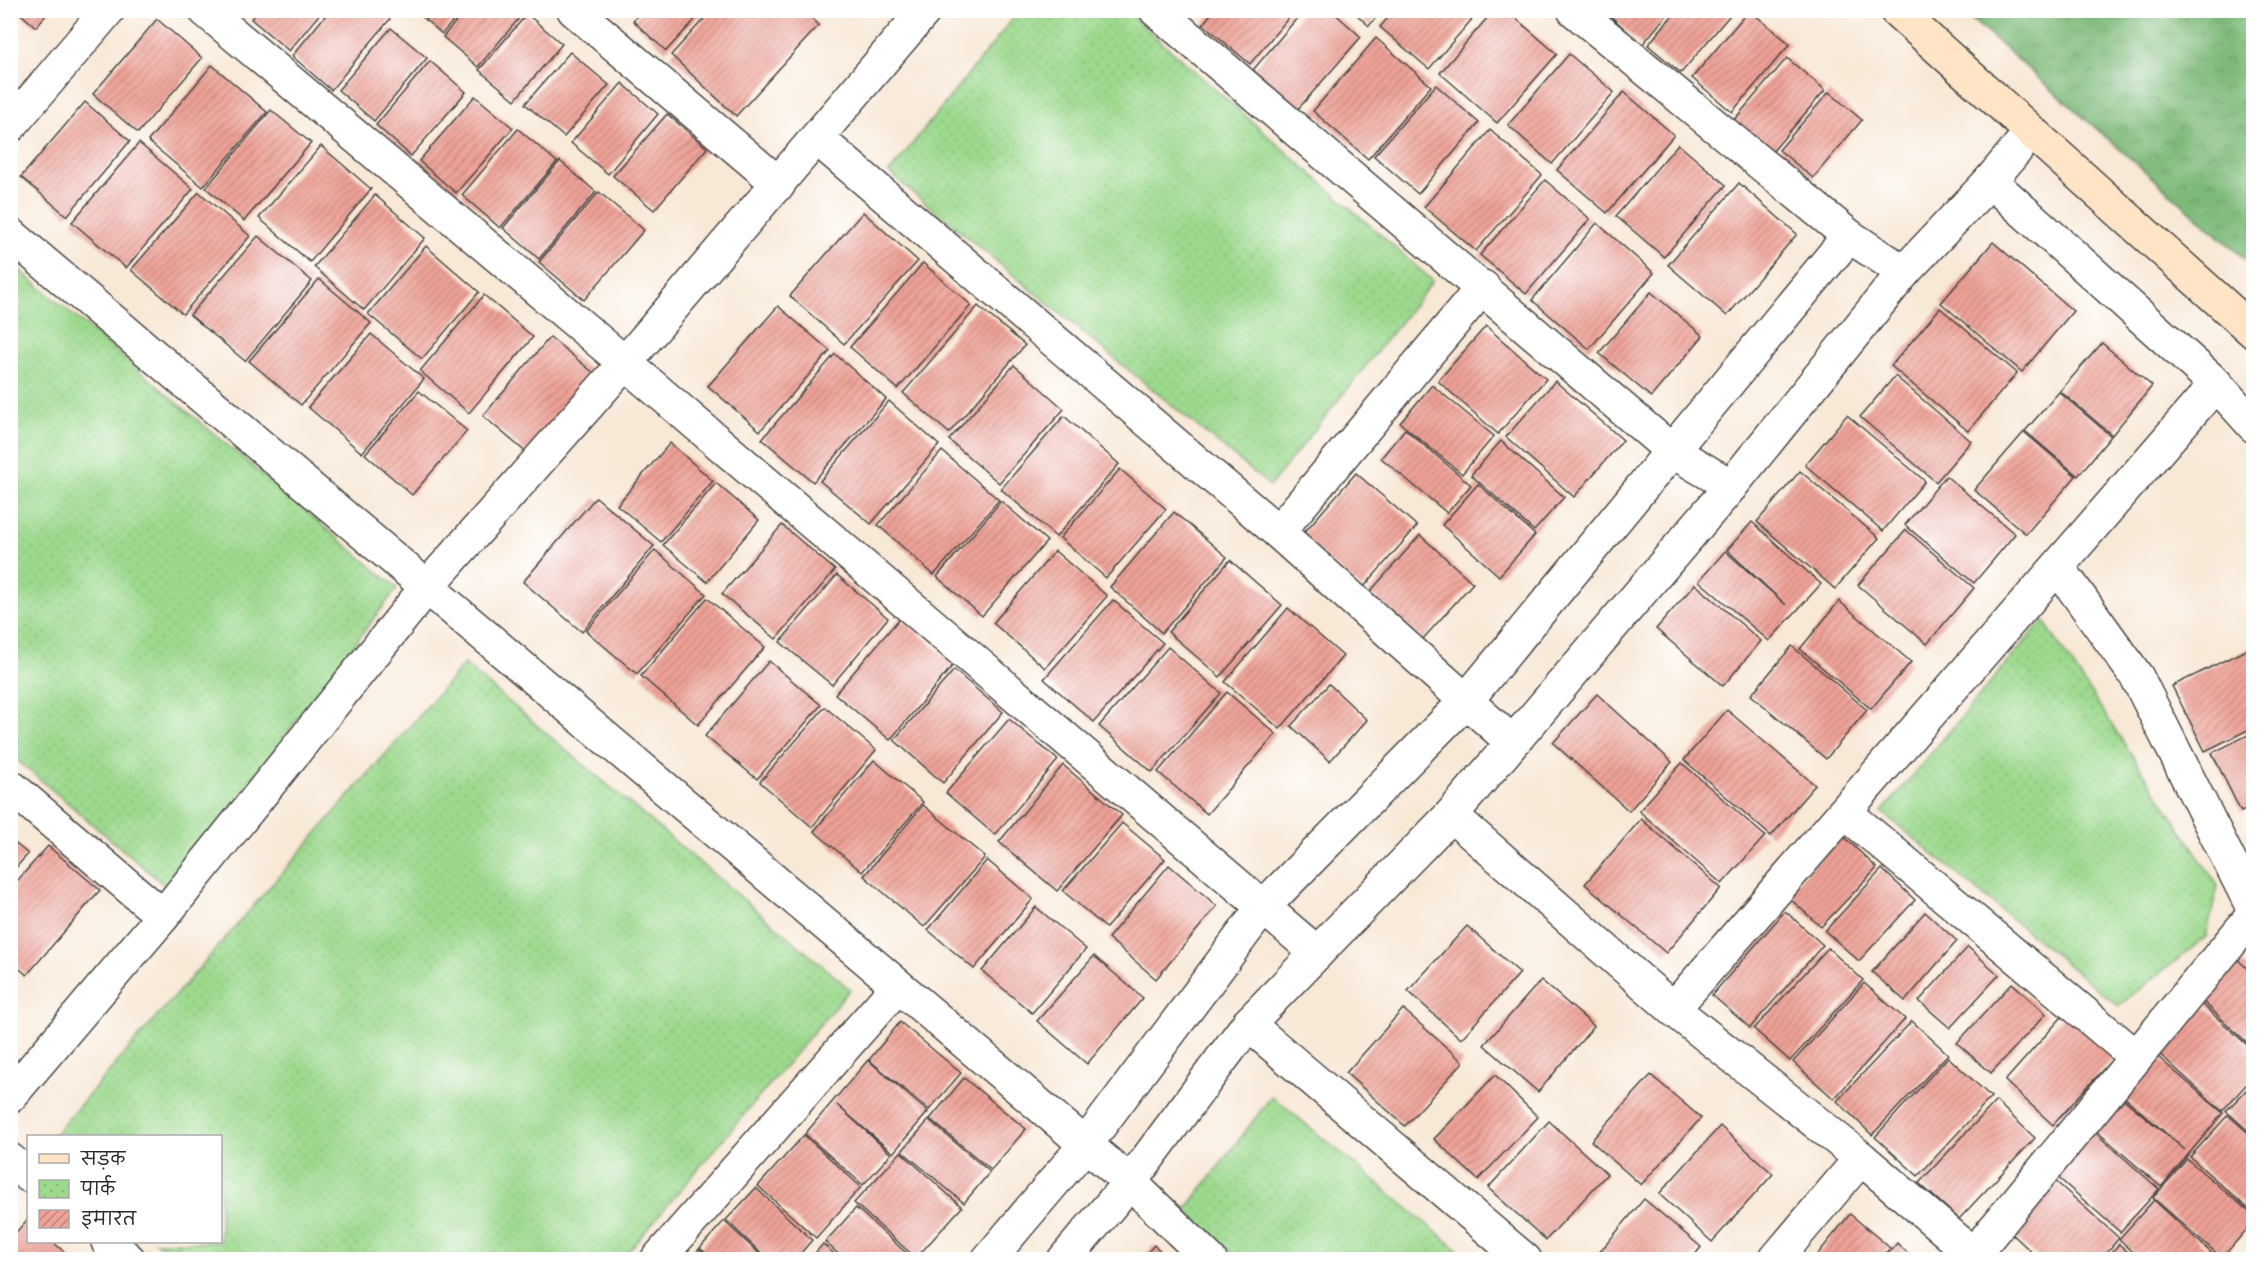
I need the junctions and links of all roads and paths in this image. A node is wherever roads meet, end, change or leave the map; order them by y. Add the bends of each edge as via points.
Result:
1 (108, 10) edge
2 (205, 10) edge
3 (574, 10) edge
4 (925, 10) edge
5 (1156, 10) edge
6 (1574, 10) edge
7 (1896, 10) edge
8 (10, 126) edge
9 (2031, 132) junction
10 (818, 139) junction
11 (1990, 180) junction
12 (779, 184) junction
13 (10, 234) edge
14 (1849, 236) junction
15 (1904, 272) junction
16 (1483, 287) junction
17 (2253, 332) edge
18 (625, 363) junction
19 (2216, 384) junction
20 (2253, 426) edge
21 (1672, 451) junction
22 (1731, 486) junction
23 (1278, 532) junction
24 (2058, 567) junction
25 (426, 588) junction
26 (1465, 702) junction
27 (1512, 742) junction
28 (10, 786) edge
29 (1846, 813) junction
30 (1451, 815) junction
31 (1264, 906) junction
32 (2253, 912) edge
33 (163, 916) junction
34 (1317, 952) junction
35 (897, 987) junction
36 (1673, 1009) junction
37 (1248, 1024) junction
38 (2135, 1056) junction
39 (10, 1096) edge
40 (1086, 1144) junction
41 (1861, 1158) junction
42 (10, 1160) edge
43 (27, 1174) edge
44 (1130, 1182) junction
45 (109, 1243) edge
46 (1977, 1257) edge
47 (129, 1260) edge
48 (657, 1260) edge
49 (988, 1260) edge
50 (1064, 1260) edge
51 (1210, 1260) edge
52 (1525, 1260) edge
53 (1775, 1260) edge

1 - 8 street
2 - 18 street
3 - 12 street
4 - 10 street
5 - 16 street
6 - 14 street
7 - 9 main road
9 - 11 street
9 - 17 main road
10 - 12 street
10 - 23 street
11 - 15 street
11 - 19 street
12 - 18 street
13 - 25 street
14 - 15 street
14 - 21 street
15 - 22 street
16 - 21 street
16 - 23 street
18 - 25 street
18 - 31 street
19 - 20 street
19 - 24 street
21 - 22 street
21 - 26 street
22 - 27 street
23 - 26 street
24 - 29 street
24 - 32 street via 2137,677
25 - 33 street
25 - 35 street
26 - 27 street
26 - 31 street
27 - 30 street
28 - 33 street
29 - 36 street
29 - 38 street
30 - 34 street
30 - 36 street
31 - 34 street
31 - 40 street
32 - 38 street
33 - 39 street
34 - 37 street
35 - 40 street
35 - 48 street
36 - 41 street
37 - 44 street
37 - 52 street
38 - 46 street
40 - 44 street
40 - 49 street
41 - 46 street
41 - 53 street
42 - 43 street
44 - 50 street
44 - 51 street
45 - 47 street

